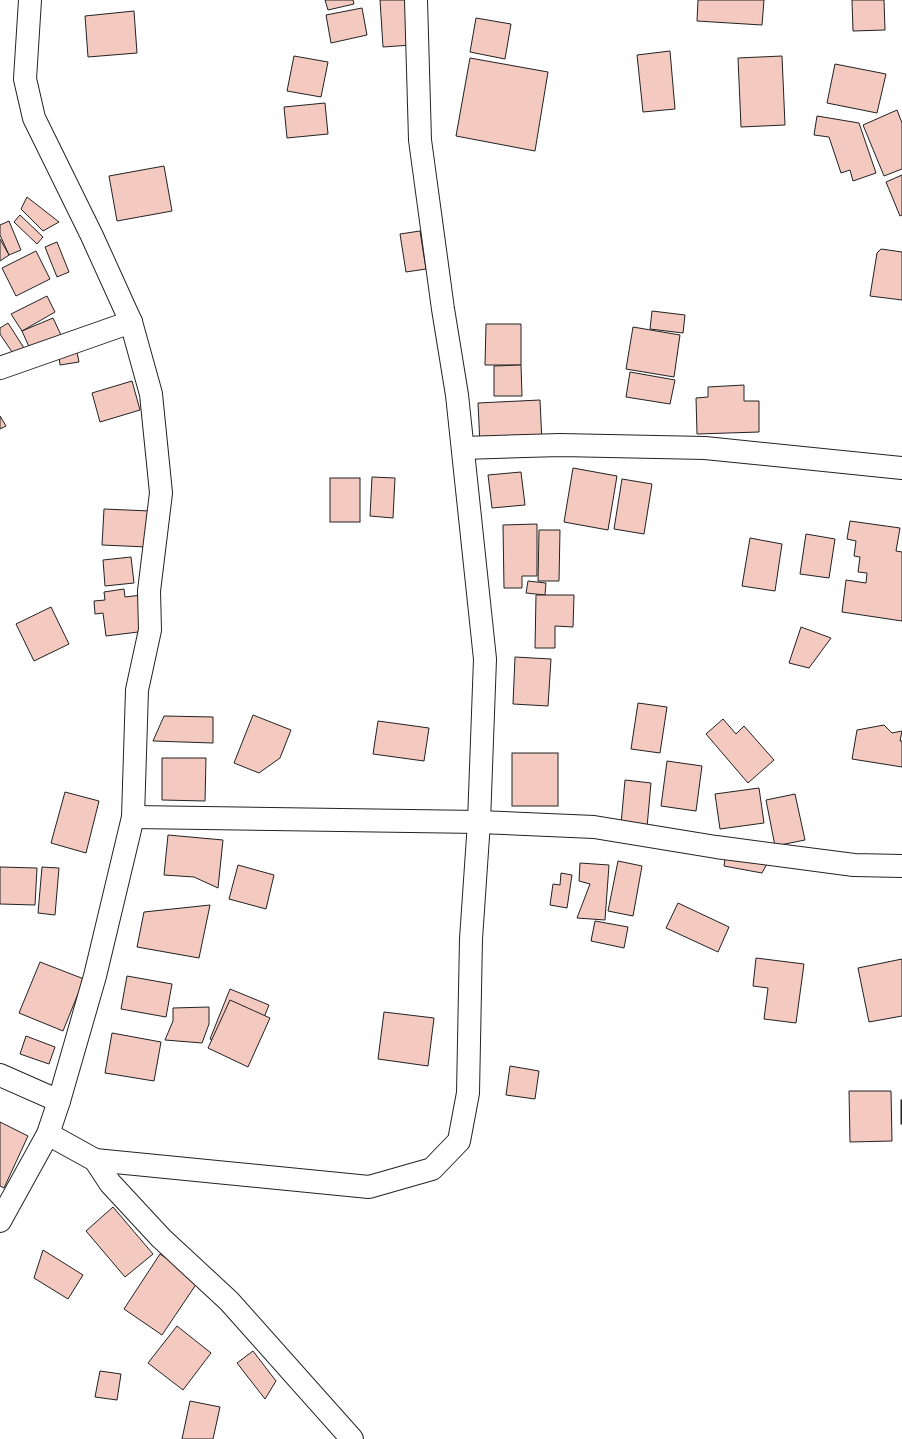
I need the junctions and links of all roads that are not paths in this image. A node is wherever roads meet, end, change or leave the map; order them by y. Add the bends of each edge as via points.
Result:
1 (30, 0) edge
2 (416, 0) edge
3 (131, 322) junction
4 (0, 368) edge
5 (463, 448) junction
6 (902, 468) edge
7 (133, 817) junction
8 (479, 822) junction
9 (902, 866) edge
10 (0, 1075) edge
11 (59, 1101) junction
12 (48, 1134) junction
13 (95, 1160) junction
14 (0, 1221) edge
15 (352, 1439) edge

1 - 3 street via 25,79 34,118
2 - 5 street via 420,140
3 - 4 street
3 - 7 street via 151,394 160,493 149,591 150,630 137,690
5 - 6 street via 560,445 705,448
5 - 8 street via 485,659
7 - 8 street
7 - 11 street via 95,976
8 - 9 street via 594,827 716,847 854,865
8 - 13 street via 471,938 468,1093 459,1141 432,1169 369,1187
10 - 11 street
11 - 12 street
12 - 13 street
12 - 14 street
13 - 15 street via 110,1183 145,1222 229,1301

